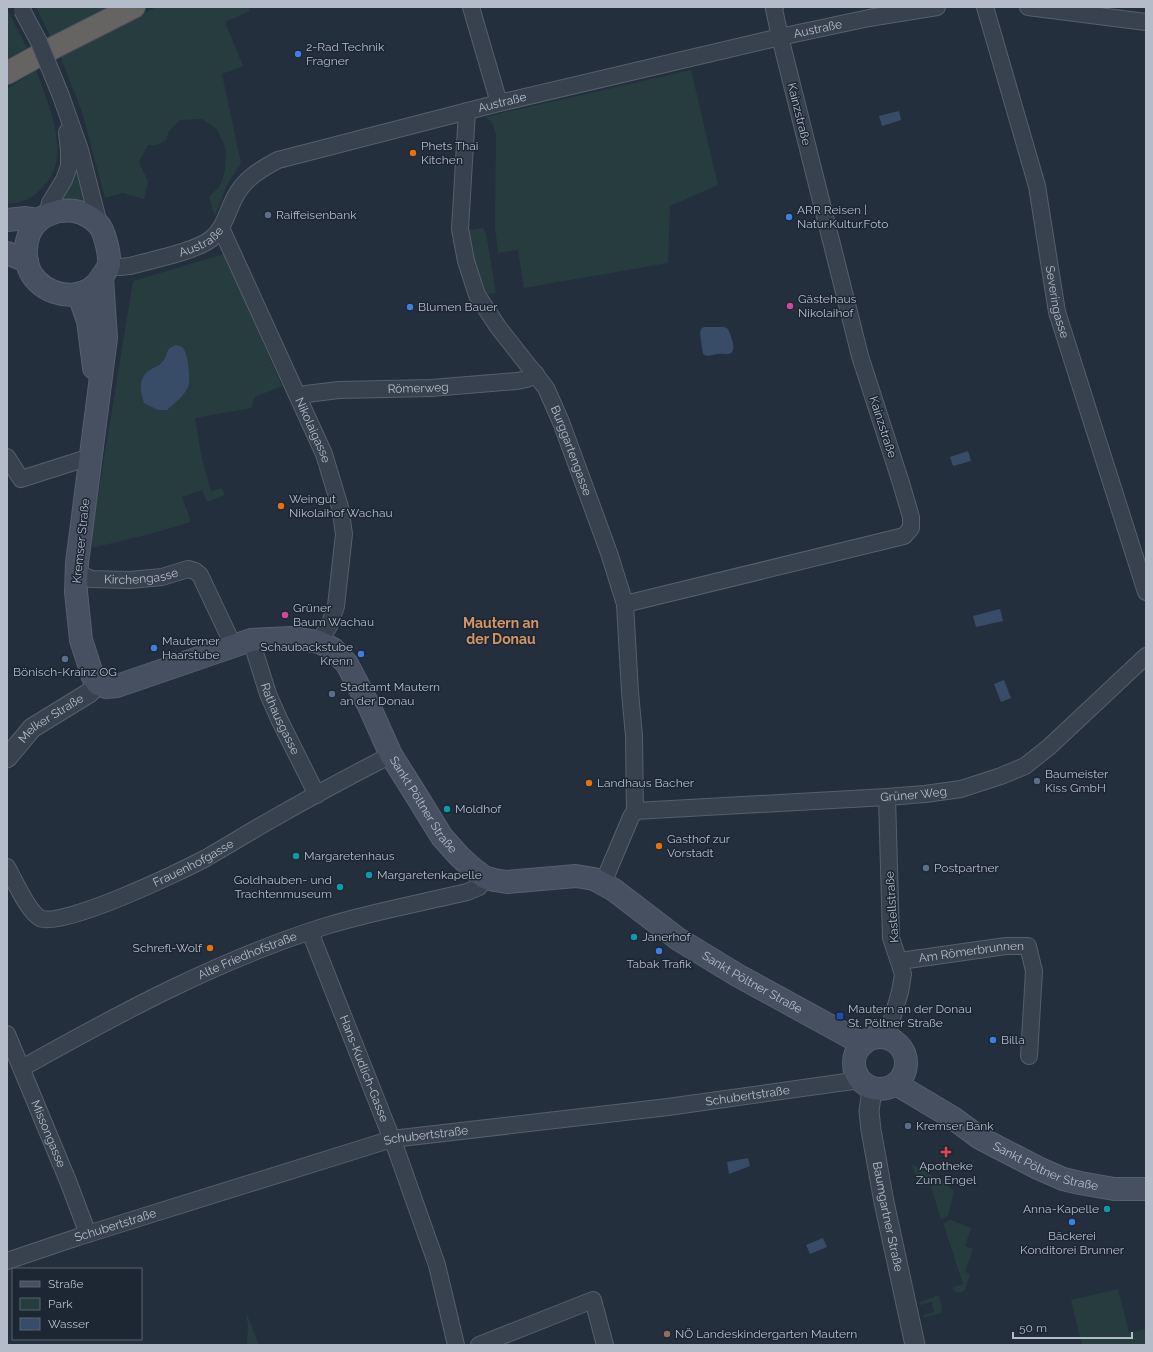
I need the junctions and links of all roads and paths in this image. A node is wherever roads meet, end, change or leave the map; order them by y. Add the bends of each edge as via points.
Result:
1 (134, 7) edge
2 (471, 7) edge
3 (775, 7) edge
4 (937, 7) edge
5 (985, 7) edge
6 (1028, 7) edge
7 (21, 8) edge
8 (1146, 22) edge
9 (780, 37) junction
10 (7, 73) edge
11 (62, 102) junction
12 (499, 103) junction
13 (467, 112) junction
14 (43, 217) junction
15 (7, 220) edge
16 (99, 224) junction
17 (221, 228) junction
18 (7, 253) edge
19 (27, 261) junction
20 (105, 272) junction
21 (79, 295) junction
22 (536, 374) junction
23 (98, 394) junction
24 (299, 397) junction
25 (7, 457) edge
26 (90, 457) junction
27 (76, 572) junction
28 (1146, 592) edge
29 (625, 604) junction
30 (319, 642) junction
31 (242, 643) junction
32 (1146, 656) edge
33 (98, 684) junction
34 (391, 755) junction
35 (7, 758) edge
36 (317, 795) junction
37 (887, 797) junction
38 (635, 811) junction
39 (7, 867) edge
40 (484, 877) junction
41 (603, 883) junction
42 (310, 932) junction
43 (900, 961) junction
44 (7, 1034) edge
45 (886, 1039) junction
46 (863, 1044) junction
47 (1028, 1056) dead end
48 (906, 1062) junction
49 (22, 1068) junction
50 (867, 1084) junction
51 (896, 1084) junction
52 (953, 1118) junction
53 (392, 1139) junction
54 (1146, 1189) edge
55 (88, 1234) junction
56 (7, 1261) edge
57 (456, 1345) edge
58 (479, 1345) edge
59 (605, 1345) edge
60 (915, 1345) edge

1 - 10 highway
2 - 12 street
3 - 9 street
4 - 9 street, Austraße via 875,16
5 - 28 street, Severingasse via 1037,186 1057,312
6 - 8 street
7 - 11 street, bridge
9 - 12 street, Austraße
9 - 29 street, Kainzstraße via 860,356 901,483 911,518 911,528 904,536
11 - 14 street via 70,151 69,166
11 - 16 street via 80,150
12 - 13 street, Austraße
13 - 17 street, Austraße via 278,160 247,180 235,196
13 - 22 street, Burggartengasse via 460,229 466,261 477,295 498,327
14 - 15 main road
14 - 16 main road via 59,211 74,211
14 - 19 main road via 32,228 27,240
16 - 20 main road via 108,251
17 - 20 street, Austraße via 211,239 197,248
17 - 24 street, Nikolaigasse
18 - 19 main road
19 - 21 main road via 31,272 45,288 66,295
20 - 21 main road via 93,288
20 - 23 main road, Kremser Straße via 106,338
21 - 23 main road, Kremser Straße via 88,321
22 - 24 street, Römerweg via 517,381 431,388 340,390
22 - 29 street, Burggartengasse via 546,388 561,422
23 - 26 main road, Kremser Straße
24 - 30 street, Nikolaigasse via 324,454 340,507 344,534 336,606
25 - 26 street via 21,479
26 - 27 main road, Kremser Straße
27 - 31 street, Kirchengasse via 91,579 130,580 162,577 188,569 195,571 200,575
27 - 33 main road, Kremser Straße via 81,640 93,677
29 - 38 street, Burggartengasse via 634,736
30 - 31 main road, Sankt Pöltner Straße via 292,638
30 - 34 main road, Sankt Pöltner Straße via 333,649 347,664
31 - 33 main road, Sankt Pöltner Straße via 117,686 106,687
31 - 36 street, Rathausgasse
32 - 37 street, Grüner Weg via 1049,748 1025,766 961,789
33 - 35 street, Melker Straße via 89,693 32,728
34 - 36 street, Frauenhofgasse
34 - 40 main road, Sankt Pöltner Straße via 442,837 459,856
36 - 39 street, Frauenhofgasse via 206,858 127,895 65,917 41,918 32,912
37 - 38 street, Grüner Weg
37 - 43 street, Kastellstraße via 891,938
38 - 41 street
40 - 41 main road, Sankt Pöltner Straße via 507,882 576,876
40 - 42 street, Alte Friedhofstraße via 479,886 467,892 364,916
41 - 46 main road, Sankt Pöltner Straße via 678,939 737,976
42 - 49 street, Alte Friedhofstraße via 186,981
42 - 53 street, Hans-Kudlich-Gasse
43 - 45 street, Kastellstraße via 903,974 900,992
43 - 47 street, Am Römerbrunnen via 1006,946 1028,946 1034,971
44 - 49 street, Missongasse
45 - 46 main road via 874,1039
45 - 48 main road, Sankt Pöltner Straße via 900,1047
46 - 50 main road via 855,1055 854,1068 856,1075
48 - 51 main road via 902,1076
48 - 52 main road, Sankt Pöltner Straße
49 - 55 street, Missongasse
50 - 51 main road via 882,1090
50 - 53 street, Schubertstraße
50 - 60 street, Baumgartner Straße via 871,1097 871,1130 884,1202
51 - 52 main road, Sankt Pöltner Straße
52 - 54 main road, Sankt Pöltner Straße via 980,1138 1063,1179 1114,1189
53 - 55 street, Schubertstraße
53 - 57 street, Hans-Kudlich-Gasse via 437,1265
55 - 56 street, Schubertstraße
58 - 59 street via 593,1300

